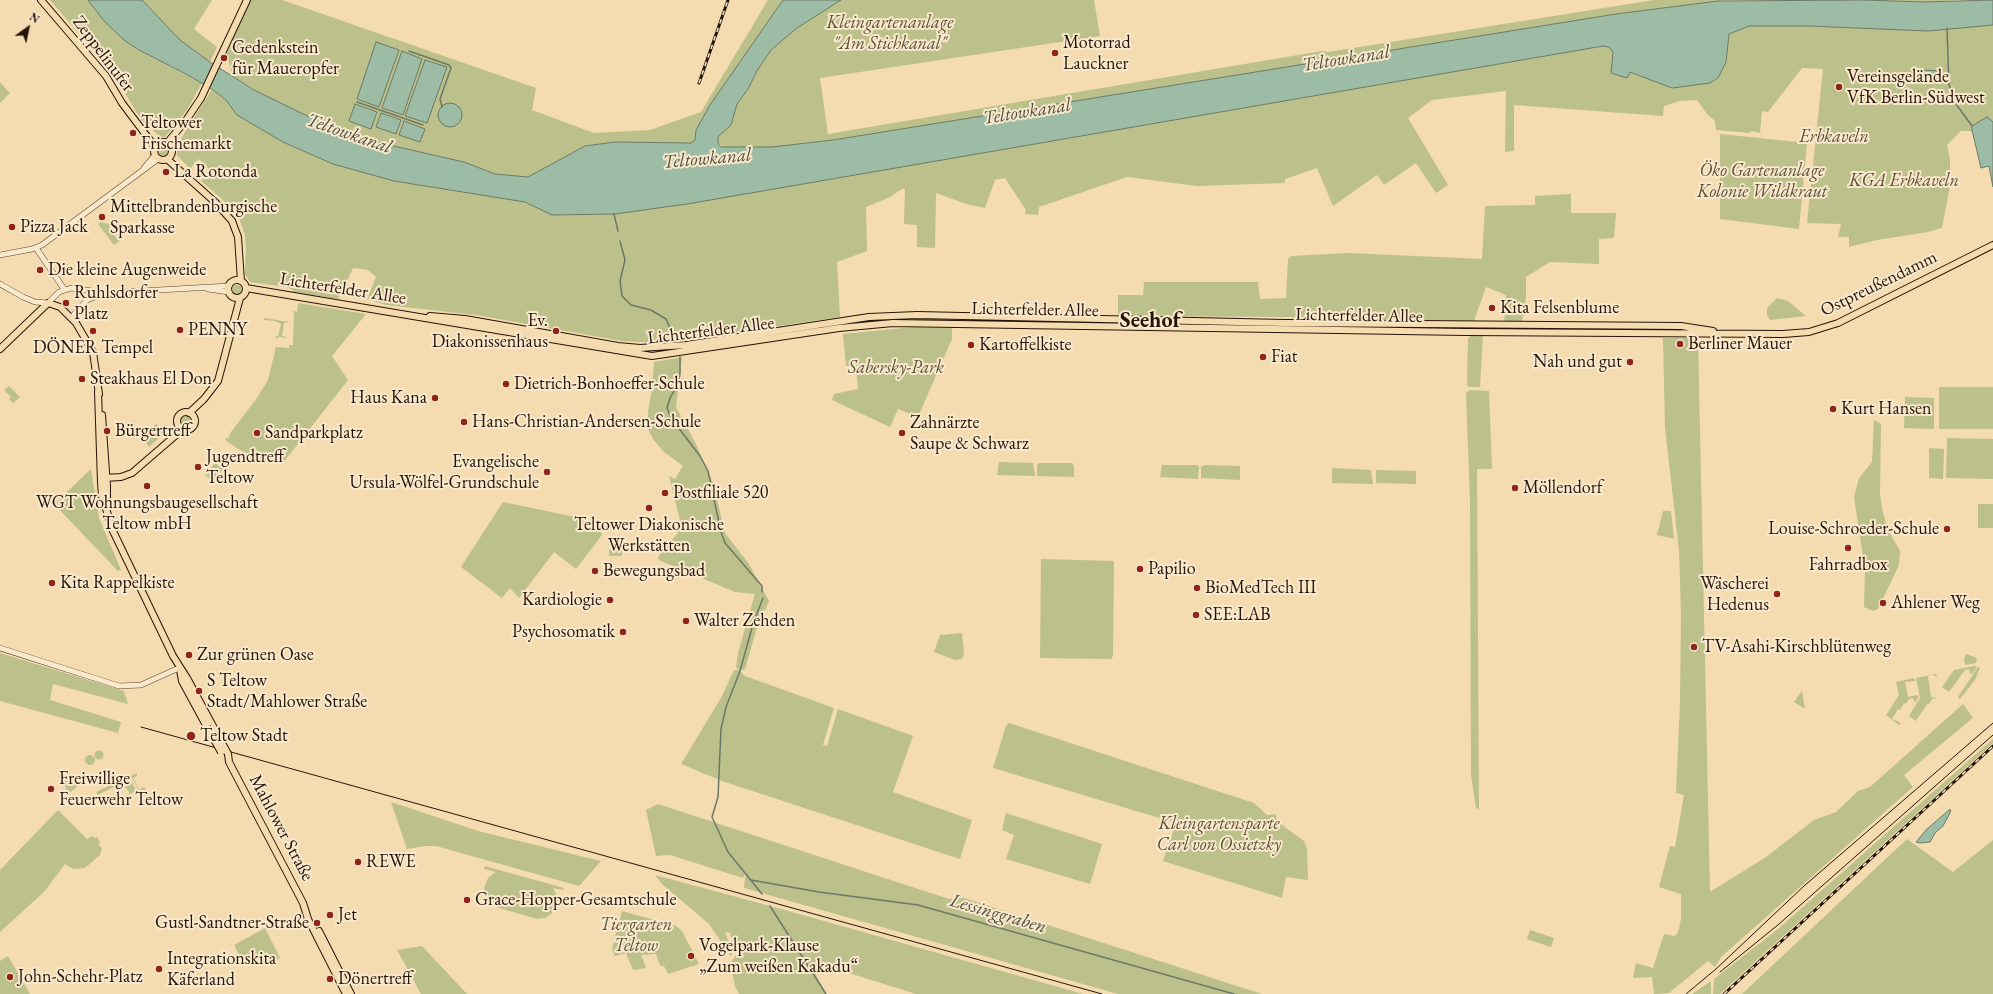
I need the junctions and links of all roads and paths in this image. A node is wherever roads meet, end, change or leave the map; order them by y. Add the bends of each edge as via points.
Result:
1 (41, 0) edge
2 (247, 0) edge
3 (140, 126) junction
4 (166, 144) junction
5 (155, 147) junction
6 (157, 157) junction
7 (169, 157) junction
8 (1993, 245) edge
9 (36, 248) junction
10 (0, 255) edge
11 (238, 281) junction
12 (0, 284) edge
13 (64, 289) junction
14 (246, 290) junction
15 (106, 293) junction
16 (233, 293) junction
17 (48, 303) junction
18 (414, 316) junction
19 (71, 318) junction
20 (1661, 326) junction
21 (1699, 331) junction
22 (1662, 334) junction
23 (0, 349) edge
24 (192, 415) junction
25 (181, 427) junction
26 (104, 478) junction
27 (0, 648) edge
28 (179, 668) junction
29 (229, 762) junction
30 (305, 908) junction
31 (346, 994) edge
32 (351, 994) edge

1 - 3 main road, Zeppelinufer via 106,76
2 - 4 main road via 206,88 187,119
3 - 4 main road, Zeppelinufer
3 - 5 main road, Zeppelinufer
4 - 5 main road
4 - 7 main road
5 - 6 main road
6 - 7 main road
6 - 9 street via 139,174
7 - 11 main road via 224,210 232,221 238,237
8 - 21 main road, Ostpreußendamm via 1826,328 1801,333
9 - 10 street
9 - 13 street
11 - 14 main road
11 - 16 main road
12 - 17 street via 35,302
13 - 15 street
13 - 17 street
14 - 16 main road
14 - 18 main road, Lichterfelder Allee
15 - 16 street via 203,288
15 - 19 street via 87,300
16 - 24 main road via 234,315 220,374 214,388
17 - 19 main road, Mahlower Straße via 60,308
17 - 23 main road
18 - 20 main road, Lichterfelder Allee via 465,319 640,348 686,345 869,317 917,315 1285,323
18 - 22 main road, Lichterfelder Allee via 652,356 840,328 893,323
19 - 26 main road, Mahlower Straße via 93,352 102,418
20 - 21 main road, Lichterfelder Allee
20 - 22 main road
21 - 22 main road, Lichterfelder Allee
24 - 25 main road via 184,413 179,416
24 - 25 main road via 195,421 193,427
25 - 26 main road via 132,473 121,477
26 - 28 main road, Mahlower Straße via 113,530
27 - 28 street via 119,686 141,685
28 - 29 main road, Mahlower Straße, bridge via 187,678 228,754
28 - 29 main road, Mahlower Straße, bridge via 182,681 224,759
29 - 30 main road, Mahlower Straße
30 - 31 main road, Mahlower Straße via 308,919
30 - 32 main road, Mahlower Straße via 313,918

